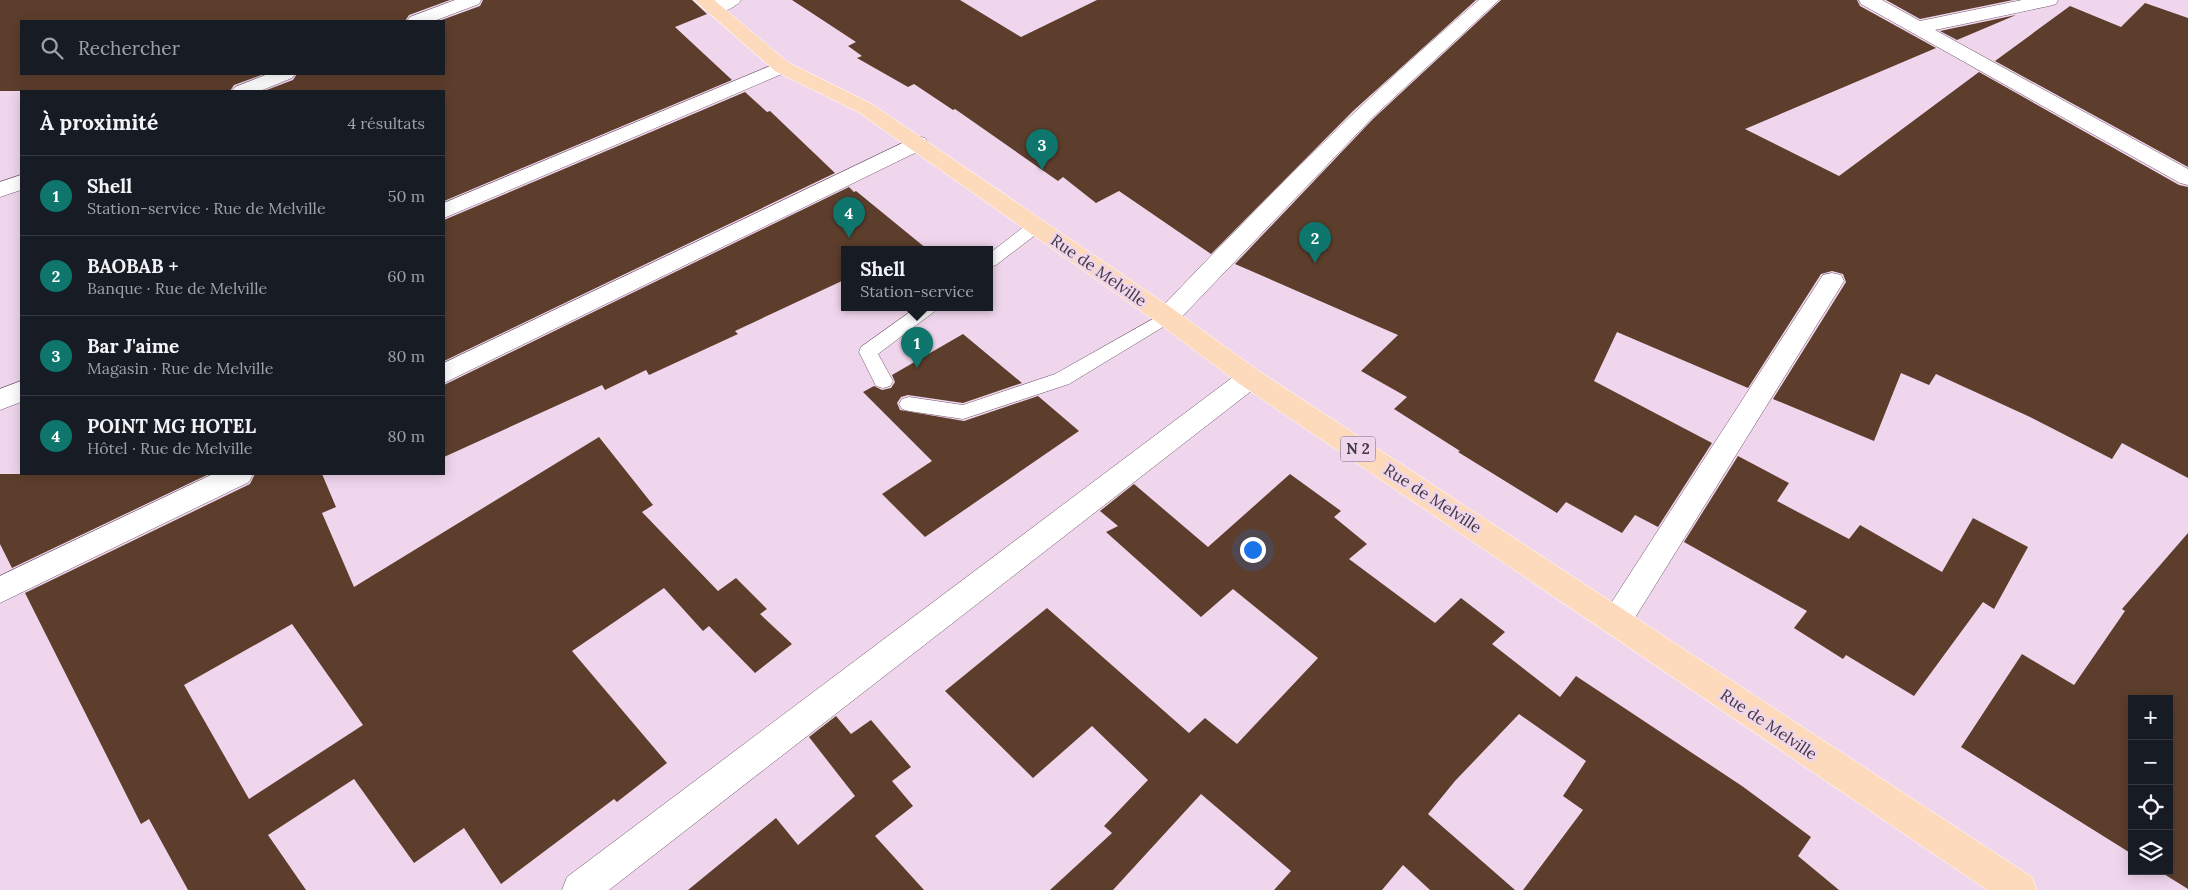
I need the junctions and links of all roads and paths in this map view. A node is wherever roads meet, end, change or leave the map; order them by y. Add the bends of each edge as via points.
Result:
1 (472, 0) edge
2 (1490, 0) edge
3 (1868, 0) edge
4 (2048, 0) edge
5 (716, 3) edge
6 (420, 20) edge
7 (1920, 27) junction
8 (782, 67) junction
9 (282, 75) edge
10 (245, 90) edge
11 (917, 144) junction
12 (2188, 178) edge
13 (20, 182) edge
14 (0, 190) edge
15 (445, 211) edge
16 (1036, 226) junction
17 (993, 259) edge
18 (1832, 281) dead end
19 (924, 311) edge
20 (1167, 317) junction
21 (445, 374) edge
22 (1250, 378) junction
23 (883, 381) dead end
24 (20, 391) edge
25 (0, 400) edge
26 (909, 404) dead end
27 (237, 475) edge
28 (0, 590) edge
29 (1617, 620) junction
30 (580, 890) edge
31 (2020, 890) edge

1 - 6 street
2 - 20 street via 1441,41 1320,156
3 - 7 street
4 - 7 street
5 - 8 main road, Rue de Melville / N 2
7 - 12 street
8 - 11 main road, Rue de Melville / N 2 via 865,108
8 - 15 street
9 - 10 street
11 - 16 main road, Rue de Melville / N 2
11 - 21 street
13 - 14 street
16 - 17 lane
16 - 20 main road, Rue de Melville / N 2
18 - 29 street
19 - 23 lane via 868,352
20 - 22 main road, Rue de Melville / N 2
20 - 26 lane via 1062,379 962,412
22 - 29 main road, Rue de Melville / N 2
22 - 30 street
24 - 25 street
27 - 28 street
29 - 31 main road, Rue de Melville / N 2

